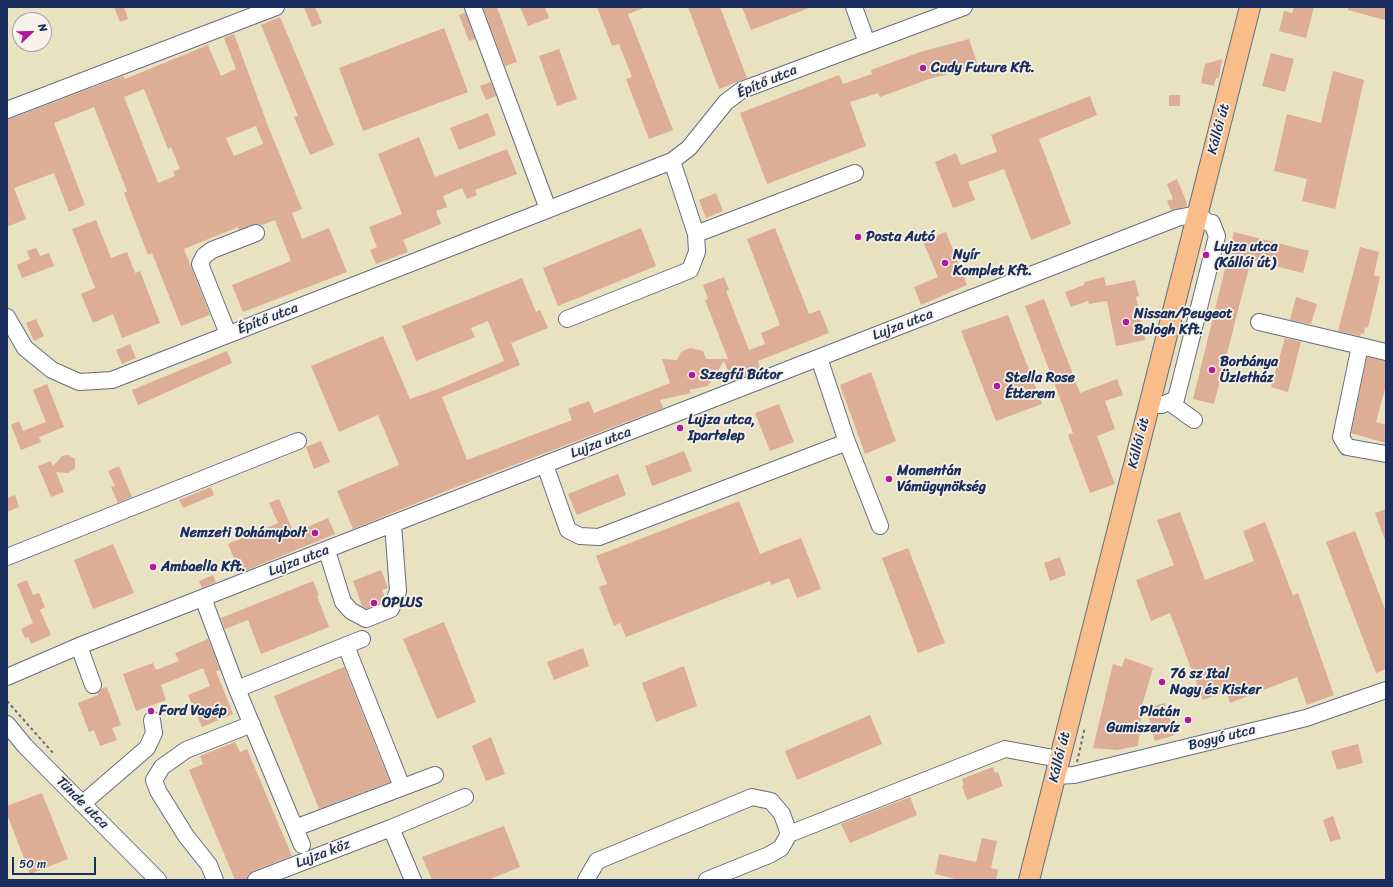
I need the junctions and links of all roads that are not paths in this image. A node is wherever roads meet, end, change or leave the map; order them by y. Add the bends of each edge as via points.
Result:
1 (276, 7) edge
2 (473, 7) edge
3 (854, 7) edge
4 (964, 7) edge
5 (1250, 7) edge
6 (867, 43) junction
7 (7, 110) edge
8 (672, 161) junction
9 (855, 173) dead end
10 (548, 209) junction
11 (1197, 214) junction
12 (256, 233) dead end
13 (696, 234) junction
14 (7, 316) edge
15 (567, 319) dead end
16 (1259, 322) dead end
17 (228, 334) junction
18 (1360, 346) junction
19 (1386, 352) edge
20 (819, 358) junction
21 (1169, 402) junction
22 (1149, 405) junction
23 (1194, 420) dead end
24 (298, 441) dead end
25 (848, 442) junction
26 (1386, 454) edge
27 (545, 465) junction
28 (393, 524) junction
29 (880, 526) dead end
30 (327, 551) junction
31 (7, 557) edge
32 (203, 598) junction
33 (362, 639) dead end
34 (79, 646) junction
35 (346, 646) junction
36 (7, 677) edge
37 (92, 685) dead end
38 (237, 690) junction
39 (1386, 690) edge
40 (152, 720) dead end
41 (7, 724) edge
42 (252, 724) junction
43 (1057, 767) junction
44 (435, 775) dead end
45 (402, 787) junction
46 (465, 797) dead end
47 (82, 804) junction
48 (295, 828) junction
49 (391, 828) junction
50 (789, 834) junction
51 (302, 845) dead end
52 (158, 880) edge
53 (215, 880) edge
54 (256, 880) edge
55 (412, 880) edge
56 (586, 880) edge
57 (707, 880) edge
58 (1029, 880) edge

1 - 7 street
2 - 10 street
3 - 6 street
4 - 6 street, Építő utca
5 - 11 main road, Kállói út
6 - 8 street, Építő utca via 742,90 726,102 689,148
8 - 10 street, Építő utca
8 - 13 street
9 - 13 street
10 - 17 street, Építő utca
11 - 20 street, Lujza utca via 1177,218
11 - 21 street via 1212,223 1217,236 1176,399
11 - 22 main road, Kállói út
12 - 17 street via 212,250 204,256 200,264
13 - 15 street via 697,252 690,270
14 - 17 street, Építő utca via 25,348 52,370 79,382 112,380
16 - 18 street
18 - 19 street
18 - 26 street via 1341,437 1347,447
20 - 25 street
20 - 27 street, Lujza utca
21 - 22 street
21 - 23 street
22 - 43 main road, Kállói út
24 - 31 street
25 - 27 street via 599,537 580,536 568,530
25 - 29 street
27 - 28 street, Lujza utca
28 - 30 street, Lujza utca
28 - 30 street via 398,591 391,609 366,619 351,611 343,602
30 - 32 street, Lujza utca
32 - 34 street, Lujza utca
32 - 38 street
33 - 35 street
34 - 36 street, Lujza utca
34 - 37 street
35 - 38 street
35 - 45 street
38 - 42 street
39 - 43 street, Bogyó utca via 1306,718 1074,775
40 - 47 street via 154,733 147,748
41 - 47 street, Tünde utca
42 - 48 street
42 - 53 street via 186,750 162,767 154,780 186,836 209,865
43 - 50 street, Bogyó utca via 1005,749
43 - 58 main road, Kállói út
44 - 45 street
45 - 48 street
46 - 49 street, Lujza köz
47 - 52 street, Tünde utca
48 - 51 street
49 - 54 street, Lujza köz
49 - 55 street
50 - 56 street via 782,814 771,801 752,797 598,860
50 - 57 street via 781,848 769,855

